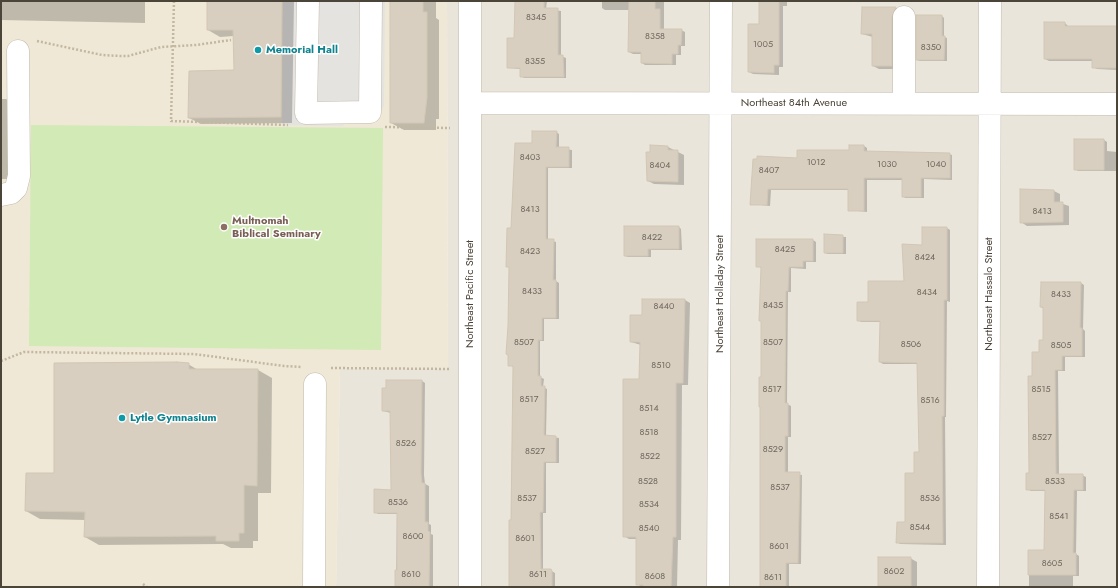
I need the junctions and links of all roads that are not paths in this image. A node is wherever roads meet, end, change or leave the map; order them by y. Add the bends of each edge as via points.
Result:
1 (308, 1) edge
2 (372, 1) edge
3 (470, 1) edge
4 (721, 1) edge
5 (990, 1) edge
6 (904, 17) dead end
7 (18, 51) road end
8 (470, 103) junction
9 (720, 103) junction
10 (904, 103) junction
11 (989, 103) junction
12 (1117, 104) edge
13 (1, 195) edge
14 (317, 373) road end
15 (314, 587) edge
16 (470, 587) edge
17 (718, 587) edge
18 (988, 587) edge

1 - 2 street via 306,113 370,112
3 - 8 street, Northeast Pacific Street
4 - 9 street, Northeast Holladay Street
5 - 11 street, Northeast Hassalo Street
6 - 10 street
7 - 13 street via 19,176 16,188 11,193
8 - 9 street, Northeast 84th Avenue
8 - 16 street, Northeast Pacific Street
9 - 10 street, Northeast 84th Avenue
9 - 17 street, Northeast Holladay Street
10 - 11 street, Northeast 84th Avenue
11 - 12 street, Northeast 84th Avenue
11 - 18 street, Northeast Hassalo Street
14 - 15 street

